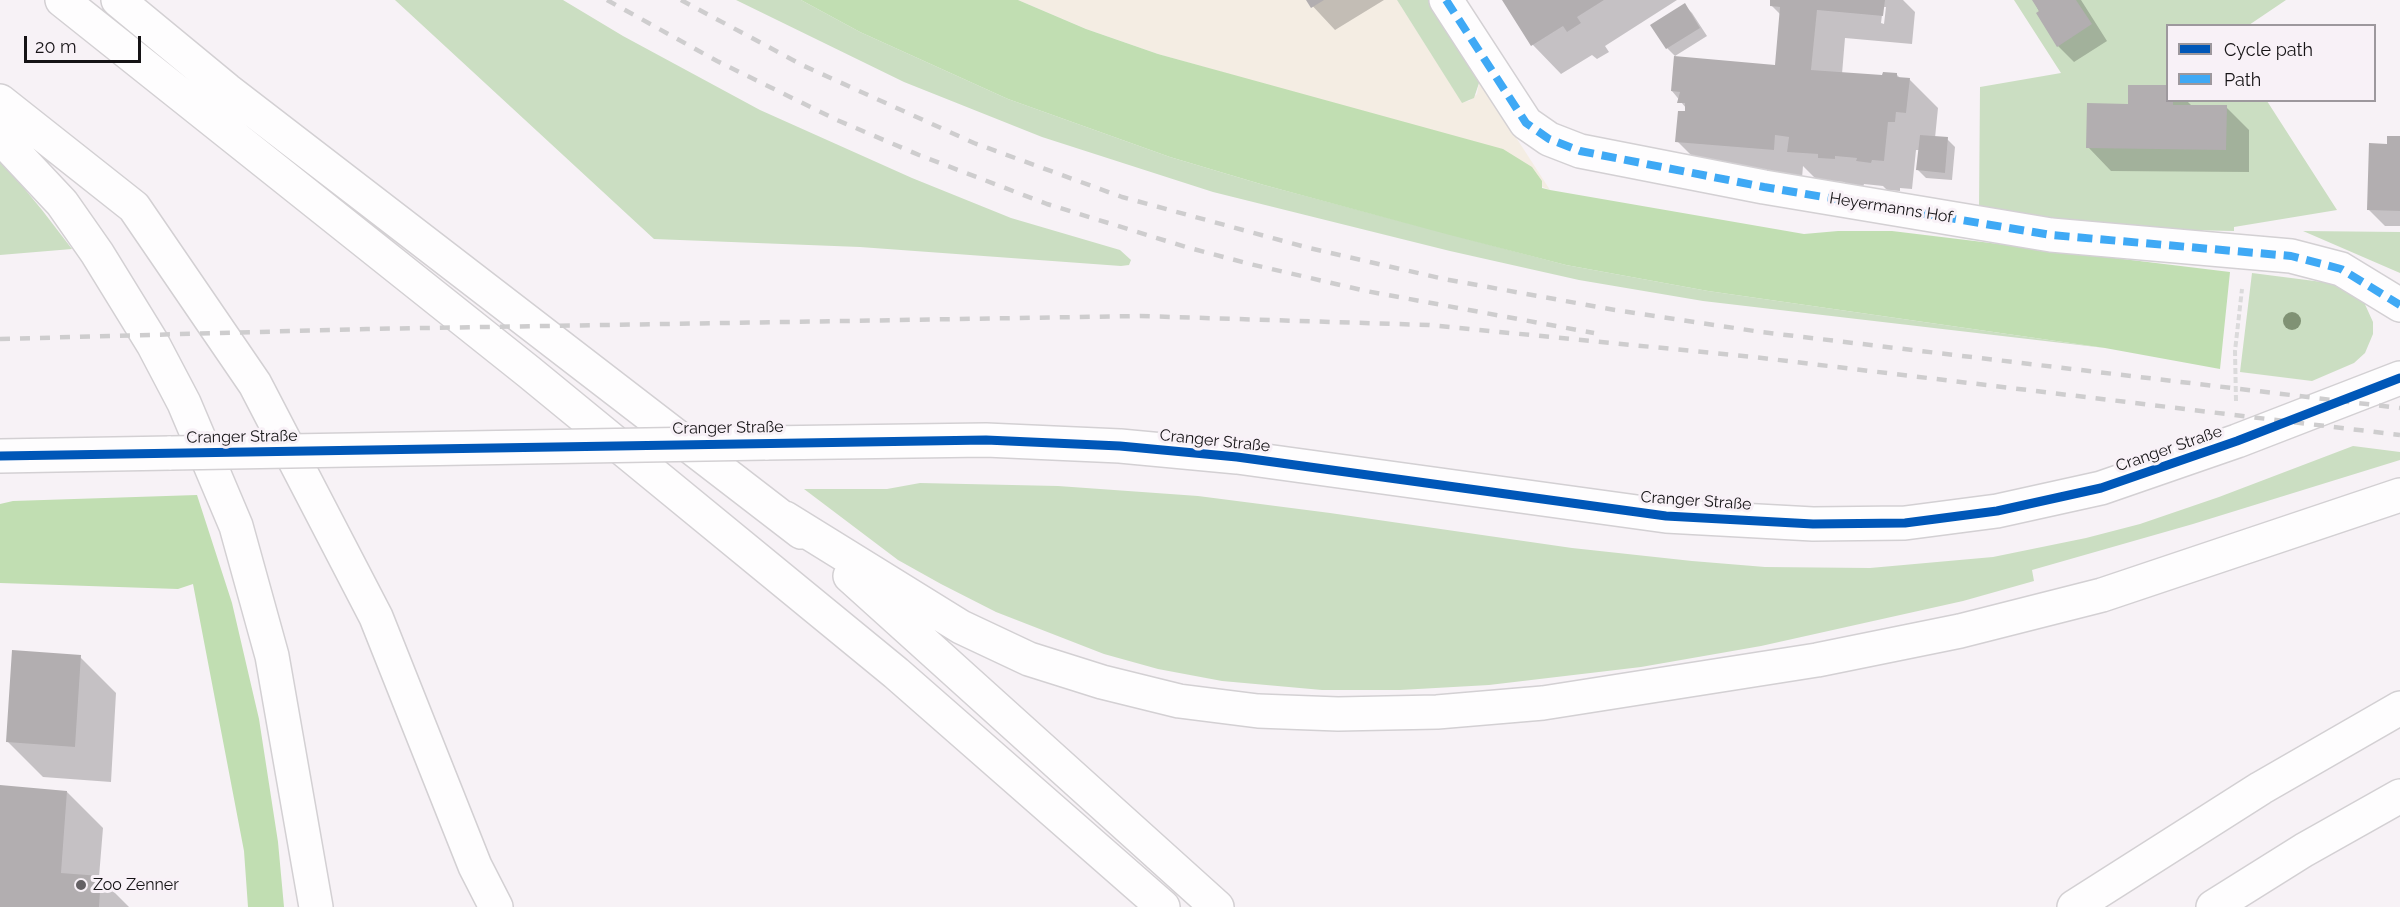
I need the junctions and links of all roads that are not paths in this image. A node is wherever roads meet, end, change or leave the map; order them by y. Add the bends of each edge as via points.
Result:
1 (62, 0) edge
2 (118, 0) edge
3 (1446, 0) edge
4 (0, 101) edge
5 (0, 137) edge
6 (2400, 305) edge
7 (2400, 378) edge
8 (0, 456) edge
9 (2400, 495) edge
10 (785, 518) junction
11 (2400, 708) edge
12 (2400, 796) edge
13 (316, 907) edge
14 (496, 907) edge
15 (1163, 907) edge
16 (1217, 907) edge
17 (2074, 907) edge
18 (2213, 907) edge

1 - 15 main road via 529,372 896,673
2 - 10 main road via 227,90
3 - 6 main road, Heyermanns Hof via 1526,123 1580,151 1764,187 2051,235 2291,256 2341,269
4 - 14 main road via 134,207 255,384 376,616 475,866
5 - 13 main road via 62,202 153,344 184,403 236,526 272,656
7 - 8 main road, Cranger Straße, bridge via 2101,488 1998,511 1905,523 1813,524 1666,516 1237,457 1120,446 986,440
9 - 10 main road via 2102,595 1960,631 1817,660 1543,703 1437,712 1338,714 1258,711 1179,701 1029,658 961,627
10 - 16 main road
11 - 17 main road via 2261,788
12 - 18 main road

